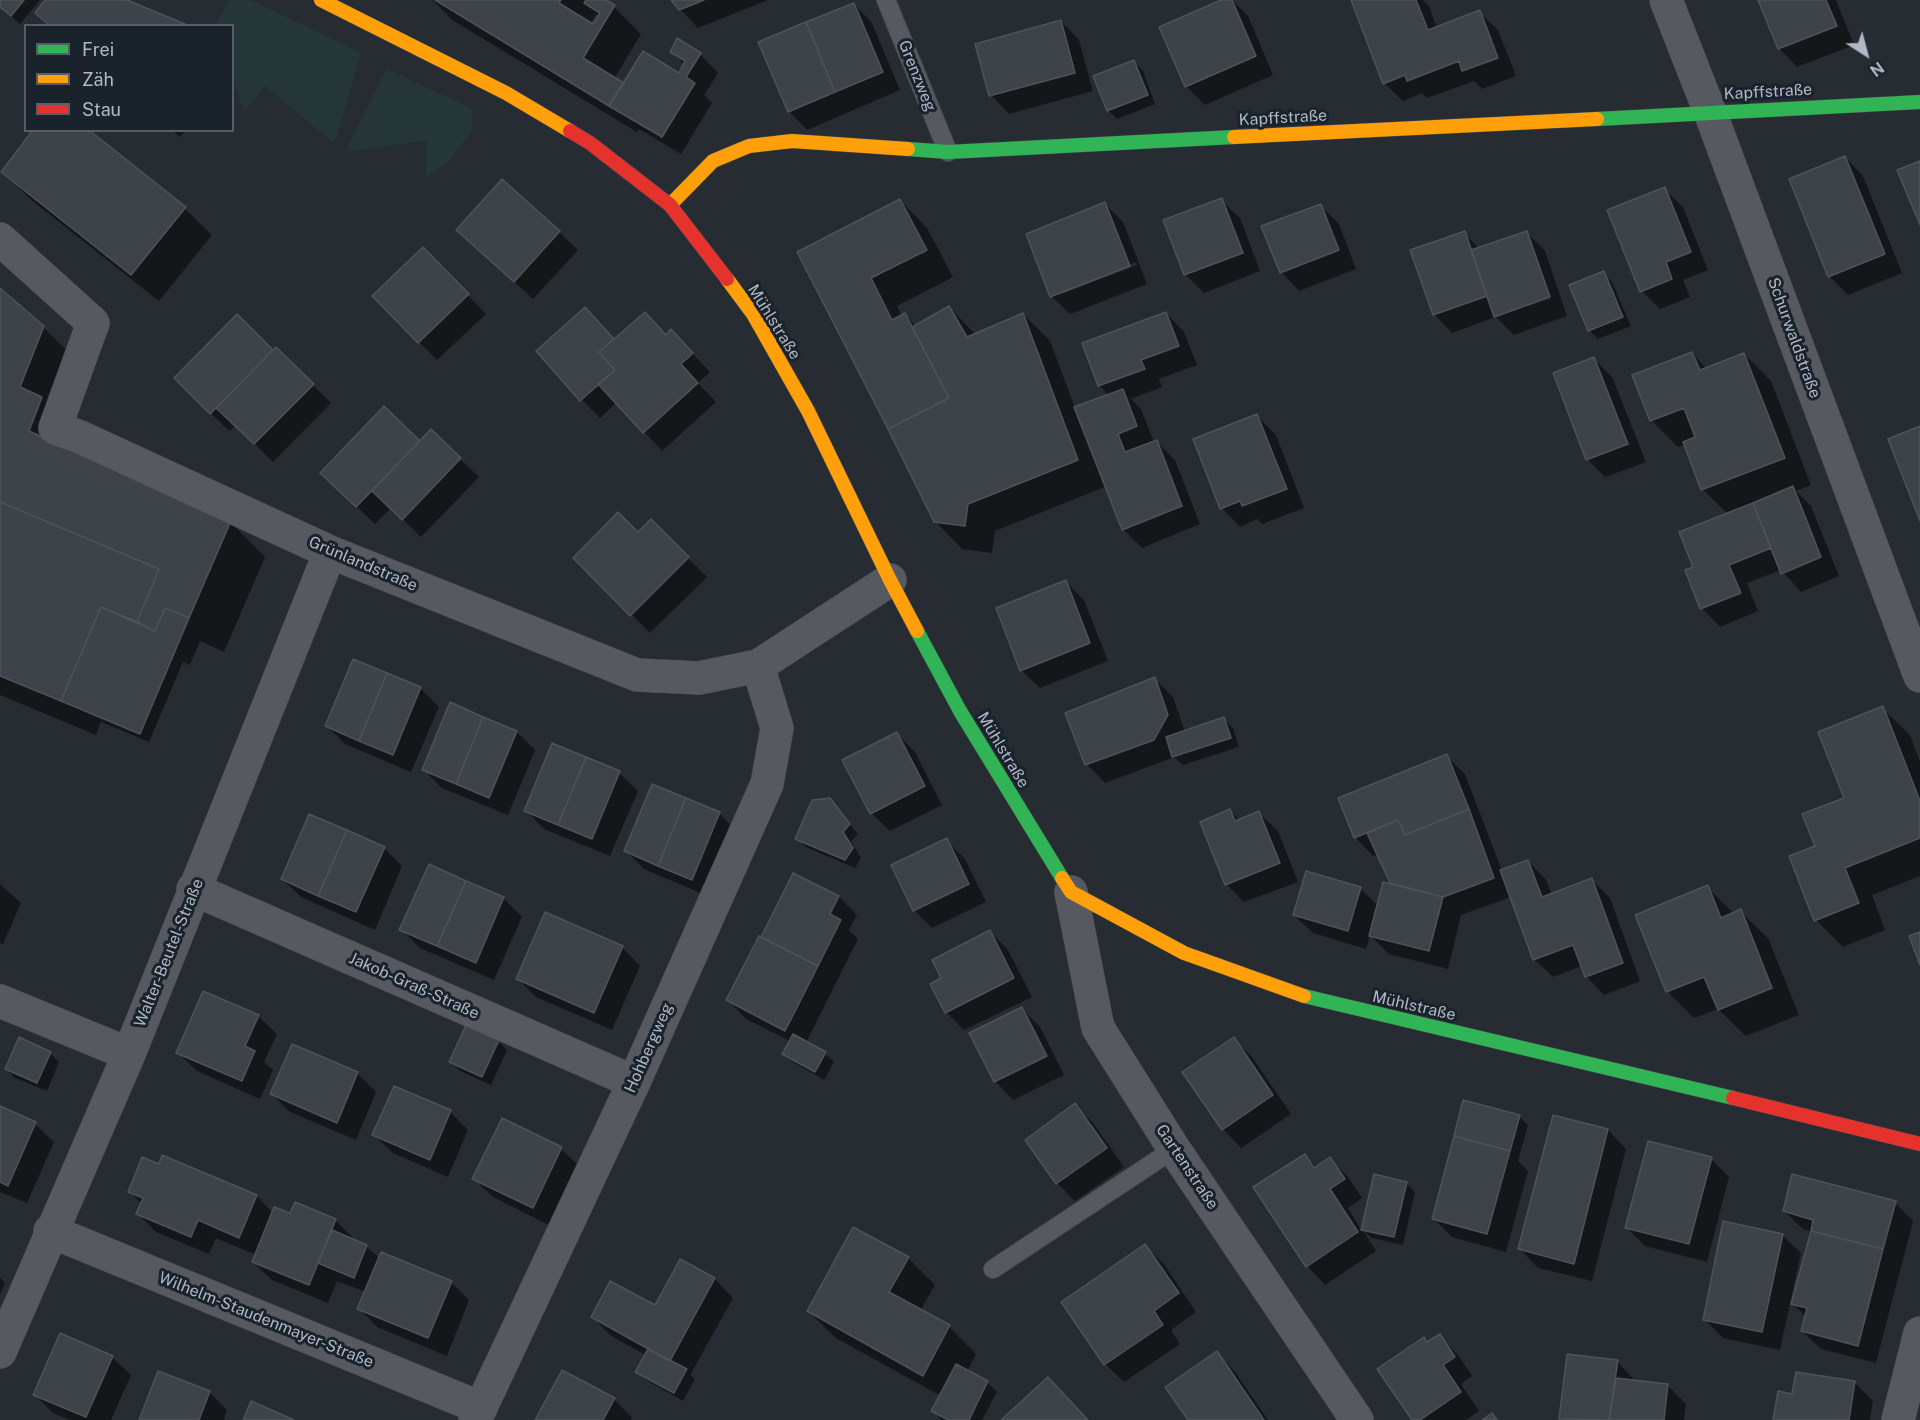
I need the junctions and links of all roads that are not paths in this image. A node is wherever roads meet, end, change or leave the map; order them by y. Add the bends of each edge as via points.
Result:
1 (321, 0) edge
2 (886, 0) edge
3 (1666, 0) edge
4 (1920, 102) edge
5 (1710, 112) junction
6 (948, 152) junction
7 (670, 205) junction
8 (0, 239) edge
9 (330, 552) junction
10 (890, 580) junction
11 (758, 666) junction
12 (1920, 676) edge
13 (194, 890) junction
14 (1071, 892) junction
15 (0, 1001) edge
16 (129, 1054) junction
17 (634, 1082) junction
18 (1920, 1144) edge
19 (1174, 1149) junction
20 (50, 1231) junction
21 (993, 1269) dead end
22 (1920, 1333) edge
23 (0, 1352) edge
24 (478, 1414) edge
25 (1357, 1420) edge
26 (1898, 1420) edge

1 - 7 street, Mühlstraße via 506,93 590,143
2 - 6 lane, Grenzweg
3 - 5 street, Schurwaldstraße
4 - 5 street, Kapffstraße
5 - 6 street, Kapffstraße
5 - 12 street, Schurwaldstraße
6 - 7 street, Kapffstraße via 792,141 749,146 713,161
7 - 10 street, Mühlstraße via 753,314 808,411
8 - 9 street, Grünlandstraße via 93,323 55,428
9 - 11 street, Grünlandstraße via 637,675 699,678
9 - 13 street, Walter-Beutel-Straße
10 - 11 street, Grünlandstraße
10 - 14 street, Mühlstraße via 960,711
11 - 17 street, Hohbergweg via 777,728 766,784
13 - 16 street, Walter-Beutel-Straße
13 - 17 street, Jakob-Graß-Straße
14 - 18 street, Mühlstraße via 1184,953 1317,1000
14 - 19 street, Gartenstraße via 1098,1028
15 - 16 street
16 - 20 street, Walter-Beutel-Straße
17 - 24 street, Hohbergweg
19 - 21 lane
19 - 25 street, Gartenstraße
20 - 23 street, Walter-Beutel-Straße
20 - 24 street, Wilhelm-Staudenmayer-Straße
22 - 26 street

